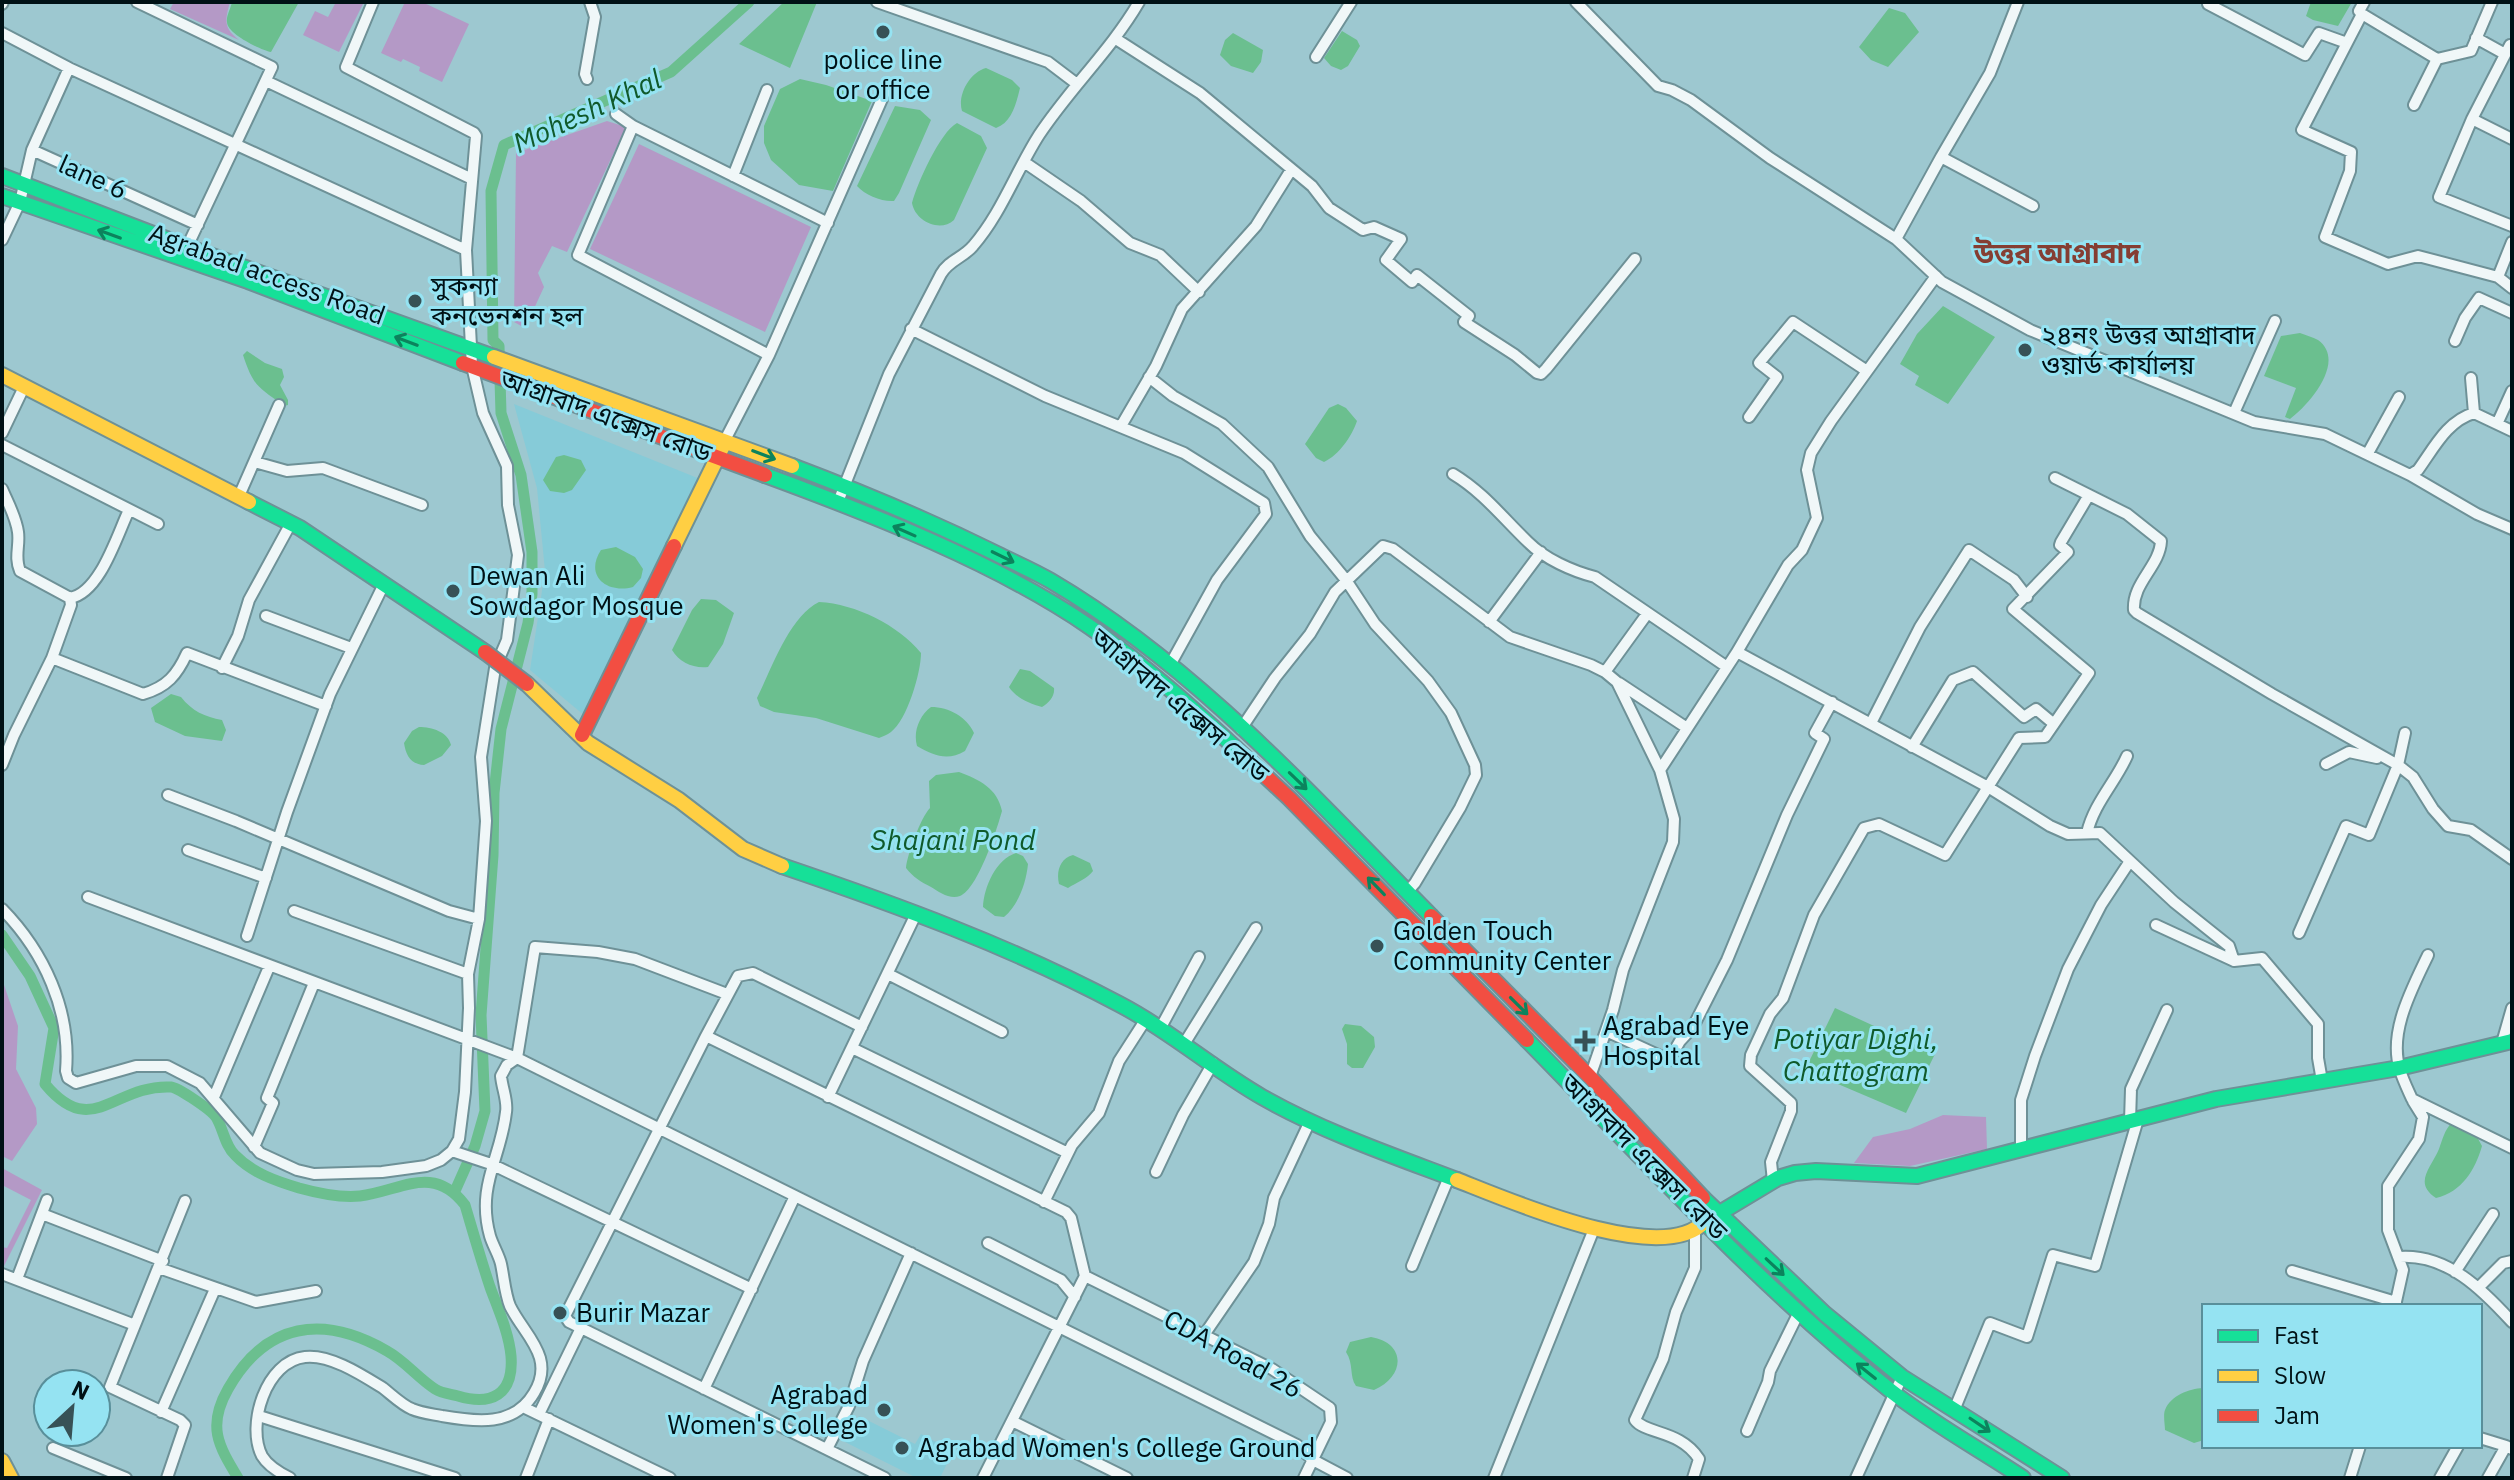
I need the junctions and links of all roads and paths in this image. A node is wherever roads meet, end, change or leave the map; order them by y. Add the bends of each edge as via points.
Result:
1 (137, 2) edge
2 (373, 2) edge
3 (590, 2) edge
4 (877, 2) edge
5 (1139, 2) edge
6 (1351, 2) edge
7 (1576, 2) edge
8 (2018, 2) edge
9 (2209, 2) edge
10 (2364, 2) edge
11 (2492, 2) edge
12 (2362, 14) junction
13 (2, 33) edge
14 (2476, 38) junction
15 (1116, 39) junction
16 (2347, 43) junction
17 (2508, 50) edge
18 (1316, 57) dead end
19 (2437, 59) junction
20 (69, 68) junction
21 (587, 79) dead end
22 (266, 81) junction
23 (1077, 84) junction
24 (767, 90) dead end
25 (886, 90) dead end
26 (2414, 105) dead end
27 (616, 114) dead end
28 (2472, 119) junction
29 (633, 126) junction
30 (2512, 139) edge
31 (235, 145) junction
32 (32, 150) junction
33 (1941, 157) junction
34 (1024, 162) junction
35 (1291, 170) junction
36 (2, 176) edge
37 (733, 176) junction
38 (472, 179) junction
39 (24, 184) junction
40 (2, 196) edge
41 (20, 202) junction
42 (2033, 206) dead end
43 (828, 223) junction
44 (198, 225) junction
45 (2512, 226) edge
46 (1896, 239) junction
47 (2, 240) edge
48 (2512, 242) edge
49 (187, 247) junction
50 (466, 250) junction
51 (1635, 259) dead end
52 (1936, 276) junction
53 (2498, 277) junction
54 (2512, 288) edge
55 (1199, 292) junction
56 (2512, 313) edge
57 (2275, 321) dead end
58 (911, 329) junction
59 (2455, 341) dead end
60 (477, 349) junction
61 (769, 355) junction
62 (476, 368) junction
63 (532, 371) joint
64 (1867, 371) junction
65 (2, 375) edge
66 (1149, 377) junction
67 (2471, 378) dead end
68 (24, 387) junction
69 (2512, 391) edge
70 (2399, 397) dead end
71 (279, 405) dead end
72 (2234, 413) junction
73 (2474, 413) junction
74 (1749, 417) dead end
75 (2497, 424) junction
76 (1121, 426) junction
77 (2512, 431) edge
78 (2, 433) edge
79 (725, 440) junction
80 (2, 445) edge
81 (2368, 453) junction
82 (717, 456) junction
83 (255, 462) junction
84 (1453, 474) dead end
85 (2410, 475) junction
86 (2055, 478) dead end
87 (845, 486) junction
88 (2, 489) edge
89 (2089, 495) junction
90 (239, 496) junction
91 (838, 502) junction
92 (422, 505) dead end
93 (129, 510) junction
94 (291, 523) junction
95 (158, 524) dead end
96 (2512, 529) edge
97 (1541, 552) junction
98 (1346, 580) junction
99 (383, 586) junction
100 (2027, 597) junction
101 (70, 598) junction
102 (1647, 614) junction
103 (266, 616) dead end
104 (1489, 622) junction
105 (351, 648) junction
106 (1737, 652) junction
107 (52, 658) junction
108 (1170, 665) junction
109 (1727, 667) junction
110 (222, 668) junction
111 (1605, 672) junction
112 (1617, 682) junction
113 (1832, 702) junction
114 (326, 706) junction
115 (1871, 723) junction
116 (2054, 724) junction
117 (1687, 728) junction
118 (1241, 729) junction
119 (2, 730) edge
120 (2405, 733) dead end
121 (14, 735) junction
122 (582, 735) junction
123 (1912, 747) junction
124 (2127, 756) dead end
125 (2326, 764) dead end
126 (2, 765) edge
127 (2398, 765) junction
128 (1660, 770) junction
129 (1988, 787) junction
130 (168, 795) dead end
131 (2087, 833) junction
132 (279, 839) junction
133 (188, 850) dead end
134 (2512, 859) edge
135 (2130, 861) junction
136 (266, 878) junction
137 (1407, 892) junction
138 (88, 897) dead end
139 (2, 909) edge
140 (294, 911) dead end
141 (916, 914) junction
142 (479, 919) junction
143 (2156, 925) dead end
144 (1256, 928) dead end
145 (2299, 933) dead end
146 (247, 936) dead end
147 (2428, 955) dead end
148 (1199, 957) dead end
149 (2234, 961) junction
150 (269, 967) junction
151 (468, 974) junction
152 (888, 974) junction
153 (314, 983) junction
154 (727, 994) junction
155 (2512, 1008) edge
156 (2167, 1010) dead end
157 (1146, 1019) junction
158 (862, 1027) junction
159 (1160, 1029) junction
160 (1606, 1031) junction
161 (1002, 1032) dead end
162 (706, 1036) junction
163 (470, 1039) junction
164 (2507, 1042) edge
165 (1184, 1044) junction
166 (852, 1048) junction
167 (517, 1058) junction
168 (1213, 1063) junction
169 (2399, 1068) junction
170 (1590, 1077) junction
171 (2322, 1081) junction
172 (214, 1097) junction
173 (828, 1097) junction
174 (2412, 1099) junction
175 (2134, 1120) junction
176 (1310, 1121) junction
177 (659, 1128) junction
178 (254, 1147) junction
179 (2021, 1147) junction
180 (2512, 1148) edge
181 (456, 1153) junction
182 (1068, 1153) junction
183 (489, 1163) junction
184 (1156, 1172) dead end
185 (1449, 1177) junction
186 (1773, 1181) junction
187 (795, 1196) junction
188 (47, 1200) dead end
189 (185, 1201) dead end
190 (1044, 1202) junction
191 (42, 1214) junction
192 (2493, 1214) dead end
193 (612, 1220) junction
194 (1706, 1222) junction
195 (1594, 1229) junction
196 (988, 1243) dead end
197 (911, 1253) junction
198 (2400, 1257) junction
199 (2512, 1261) edge
200 (161, 1265) junction
201 (1412, 1266) dead end
202 (2292, 1271) dead end
203 (2455, 1272) junction
204 (2, 1274) edge
205 (1085, 1276) junction
206 (17, 1279) junction
207 (2479, 1287) junction
208 (215, 1289) junction
209 (752, 1289) junction
210 (316, 1291) dead end
211 (1075, 1297) junction
212 (2396, 1304) edge
213 (1799, 1312) junction
214 (2512, 1322) edge
215 (135, 1325) junction
216 (581, 1328) junction
217 (1061, 1328) junction
218 (1204, 1335) junction
219 (1902, 1377) junction
220 (704, 1389) junction
221 (1893, 1393) junction
222 (523, 1407) junction
223 (1955, 1408) junction
224 (161, 1412) junction
225 (259, 1416) junction
226 (544, 1417) junction
227 (1012, 1421) junction
228 (1747, 1431) dead end
229 (2482, 1439) edge
230 (53, 1448) dead end
231 (2359, 1448) edge
232 (2457, 1448) edge
233 (2509, 1448) edge
234 (827, 1449) junction
235 (1313, 1460) junction
236 (2, 1461) edge
237 (11, 1478) edge
238 (126, 1478) edge
239 (167, 1478) edge
240 (290, 1478) edge
241 (455, 1478) edge
242 (526, 1478) edge
243 (670, 1478) edge
244 (885, 1478) edge
245 (983, 1478) edge
246 (1127, 1478) edge
247 (1304, 1478) edge
248 (1347, 1478) edge
249 (1494, 1478) edge
250 (1693, 1478) edge
251 (1856, 1478) edge
252 (2023, 1478) edge
253 (2062, 1478) edge
254 (2350, 1478) edge
255 (2440, 1478) edge
256 (2488, 1478) edge

1 - 22 street via 270,66
2 - 38 street via 346,67 474,133
3 - 21 street via 595,17
4 - 23 street via 1048,62
5 - 15 street
6 - 18 street
7 - 46 street via 1658,86 1691,100
8 - 33 street via 1990,73
9 - 16 street via 2305,55 2319,33
10 - 12 street
11 - 14 street
12 - 16 street
12 - 19 street
13 - 20 street
14 - 17 street
14 - 19 street via 2471,51
15 - 23 street
15 - 35 street via 1200,93
16 - 53 street via 2302,130 2351,152 2350,171 2325,237 2388,264 2418,256
17 - 28 street
19 - 26 street
20 - 31 street
20 - 32 street
22 - 31 street
22 - 38 street
23 - 34 street
24 - 37 street
25 - 43 street
27 - 29 street
28 - 30 street
28 - 45 street via 2439,197
29 - 37 street
29 - 61 street via 578,255
31 - 44 street
31 - 50 street
32 - 39 street
32 - 44 street, lane 6
33 - 42 street
33 - 46 street
34 - 55 street via 1130,243 1160,255
34 - 58 street via 972,247 947,264
35 - 51 street via 1329,208 1363,230 1374,227 1401,239 1386,260 1412,282 1417,275 1469,316 1464,322 1537,373 1546,369
35 - 55 street via 1256,226
36 - 39 main road, Agrabad access Road
37 - 43 street
38 - 50 street
39 - 41 street
39 - 49 main road, Agrabad access Road
40 - 41 main road, আগ্রাবাদ এক্সেস রোড
41 - 47 street
62 -> 41 main road, আগ্রাবাদ এক্সেস রোড
43 - 61 street
44 - 49 street
46 - 52 street
48 - 53 street
49 - 60 main road, Agrabad access Road
50 - 60 street
52 - 64 street
52 - 72 street via 2030,330
53 - 54 street
55 - 66 street via 1182,309
56 - 59 street via 2479,298
57 - 72 street
58 - 76 street via 1045,396
58 - 87 street
60 - 62 street
60 - 63 main road, Agrabad access Road
61 - 79 street
62 - 82 main road, আগ্রাবাদ এক্সেস রোড
62 - 142 street via 483,413 507,466 518,555 507,640 495,668 482,746 486,821
63 - 79 main road, আগ্রাবাদ এক্সেস রোড
64 - 74 street via 1793,322 1759,363 1777,377
64 - 106 street via 1811,453 1807,470 1817,518 1810,535
65 - 68 main road
66 - 76 street
66 - 98 street via 1222,424 1268,467 1310,536
67 - 73 street
68 - 78 street
68 - 90 main road
69 - 75 street
70 - 81 street
71 - 83 street
72 - 81 street via 2254,422 2325,434
73 - 75 street
73 - 85 street via 2450,426
75 - 77 street
76 - 108 street via 1184,453 1267,508 1217,580
79 - 82 main road
79 -> 87 main road, আগ্রাবাদ এক্সেস রোড
80 - 93 street
81 - 85 street
82 - 91 main road, আগ্রাবাদ এক্সেস রোড
82 - 122 main road
83 - 90 street
83 - 92 street via 287,471 323,468
84 - 97 street
85 - 96 street
86 - 89 street
87 - 91 street
87 -> 108 main road, আগ্রাবাদ এক্সেস রোড via 1050,580
88 - 101 street via 17,523 20,571
89 - 100 street via 2061,542 2068,552
89 - 127 street via 2127,514 2161,541 2134,597 2137,613
90 - 94 main road
194 -> 91 main road, আগ্রাবাদ এক্সেস রোড via 1289,798 1162,683 1038,595
93 - 95 street
93 - 101 street via 95,583
94 - 99 main road
94 - 110 street via 249,600
97 - 102 street via 1595,577
97 - 104 street
98 - 104 street via 1387,545
98 - 118 street
98 - 137 street via 1375,624 1442,697 1475,765 1476,775 1460,808
99 - 105 street
99 - 122 main road, bridge via 485,652
100 - 115 street via 2014,580 1969,550 1920,627
100 - 116 street via 2014,610 2089,672
101 - 107 street
102 - 109 street
102 - 111 street
103 - 105 street
104 - 111 street via 1510,637
105 - 114 street
106 - 109 street
106 - 113 street
107 - 110 street via 143,694 173,678 187,653
107 - 121 street
108 - 118 main road, আগ্রাবাদ এক্সেস রোড
109 - 117 street
110 - 114 street
111 - 112 street
112 - 117 street
112 - 128 street
113 - 115 street
113 - 160 street via 1815,733 1824,739 1693,1027 1669,1060
114 - 132 street
115 - 123 street
116 - 123 street via 2036,709 2024,717 1973,672 1953,680
116 - 129 street via 2045,737 2019,738
117 - 128 street
118 -> 137 main road, আগ্রাবাদ এক্সেস রোড
119 - 121 street
120 - 127 street
121 - 126 street
122 - 141 main road via 754,855
123 - 129 street
124 - 131 street
125 - 127 street via 2349,752
127 - 134 street via 2448,826 2471,830
127 - 145 street via 2369,835 2346,826
128 - 160 street via 1674,819 1673,842 1623,970
129 - 131 street via 2050,826 2068,834
129 - 186 street via 1945,855 1879,824 1864,828 1814,915 1783,998 1751,1055 1750,1066 1791,1103 1771,1162
130 - 132 street
131 - 135 street via 2100,833
132 - 136 street
132 - 142 street
133 - 136 street
135 - 149 street via 2229,946
135 - 179 street via 2068,969 2030,1068 2021,1100
136 - 146 street
137 -> 170 main road, আগ্রাবাদ এক্সেস রোড
138 - 150 street
139 - 172 street via 37,953 53,988 65,1023 68,1078 85,1082 136,1066 167,1066
140 - 151 street
141 - 152 street
141 - 157 main road via 1048,967
142 - 151 street
143 - 149 street
144 - 165 street
147 - 169 street via 2400,1025
148 - 159 street
149 - 171 street via 2262,958 2318,1024
150 - 153 street
150 - 172 street
151 - 163 street
152 - 158 street
152 - 161 street
153 - 163 street
153 - 178 street via 267,1098 273,1103
154 - 158 street via 738,976 753,973
154 - 162 street
154 - 167 street via 635,959 535,947
155 - 164 street
156 - 175 street via 2131,1089
157 - 159 main road
157 - 182 street via 1119,1061 1107,1100
158 - 166 street
159 - 165 main road
160 - 170 street
162 - 173 street
162 - 177 street
163 - 167 street
163 - 181 street
164 - 169 main road
165 - 168 main road
166 - 173 street
166 - 182 street
167 - 177 street
167 - 183 street via 501,1076 507,1107
168 - 176 main road
168 - 184 street
169 - 171 main road
169 - 174 street
170 - 194 main road, আগ্রাবাদ এক্সেস রোড
171 - 175 main road
172 - 178 street
173 - 190 street
174 - 180 street
174 - 198 street via 2423,1117 2419,1139 2388,1186 2388,1230
175 - 179 main road
175 - 223 street via 2095,1266 2053,1255 2027,1337 1990,1323
176 - 185 main road
176 - 218 street via 1274,1198 1254,1262
177 - 187 street
177 - 193 street
178 - 181 street via 281,1164 314,1174 406,1170
179 - 186 main road via 1917,1176 1816,1171
181 - 183 street
182 - 190 street
183 - 193 street
183 - 222 street via 490,1235 509,1304 542,1364 535,1392
185 - 195 main road
185 - 201 street
186 - 194 main road
187 - 197 street
187 - 209 street
188 - 191 street
189 - 200 street
190 - 205 street via 1071,1218
191 - 200 street
191 - 206 street
192 - 203 street
193 - 209 street
193 - 216 street via 565,1320
194 - 195 main road via 1669,1236
194 - 213 main road, আগ্রাবাদ এক্সেস রোড
194 -> 219 main road, আগ্রাবাদ এক্সেস রোড
194 - 250 street via 1663,1359 1635,1420 1694,1451 1699,1459
195 - 249 street
196 - 211 street via 1061,1280
197 - 217 street
197 - 234 street
198 - 203 street via 2438,1261
198 - 212 street via 2403,1270
199 - 207 street
200 - 208 street
200 - 215 street
202 - 212 street
203 - 207 street
204 - 206 street
205 - 211 street
205 - 218 street, CDA Road 26
206 - 215 street
207 - 214 street
208 - 210 street via 256,1302
208 - 224 street
209 - 220 street
211 - 217 street
221 -> 213 main road, আগ্রাবাদ এক্সেস রোড
213 - 228 street
215 - 224 street via 110,1387
216 - 220 street
216 - 226 street
217 - 227 street
217 - 235 street via 1297,1445
218 - 235 street, CDA Road 26 via 1330,1408 1331,1422
219 - 221 street
219 - 223 main road, আগ্রাবাদ এক্সেস রোড
220 - 234 street
221 - 251 street
221 - 252 main road, আগ্রাবাদ এক্সেস রোড
222 - 225 street via 493,1421 429,1414 342,1366 305,1357 276,1374
222 - 226 street
223 -> 253 main road, আগ্রাবাদ এক্সেস রোড
224 - 239 street via 185,1425
225 - 240 street via 257,1439 263,1458
225 - 241 street
226 - 242 street
226 - 243 street
227 - 245 street
227 - 246 street
229 - 233 street
230 - 238 street
231 - 254 street
232 - 255 street
233 - 256 street
234 - 244 street
235 - 247 street
235 - 248 street
236 - 237 main road

